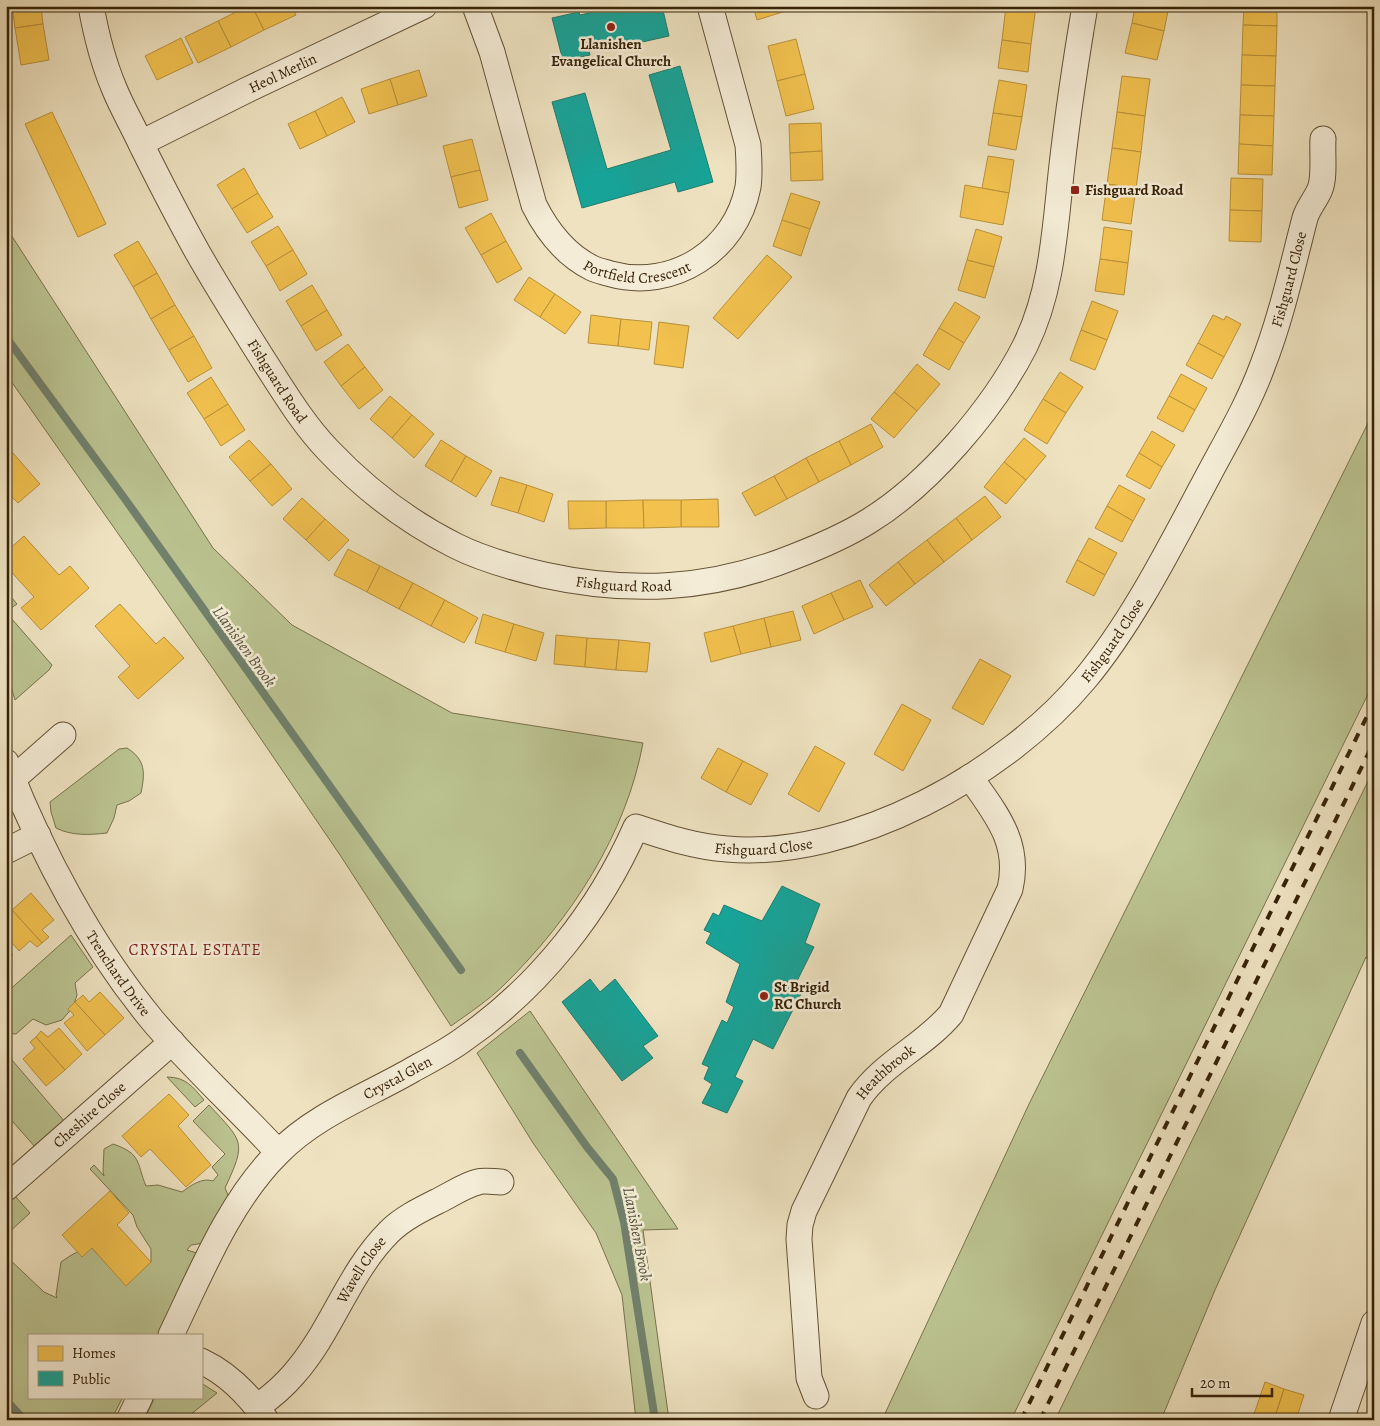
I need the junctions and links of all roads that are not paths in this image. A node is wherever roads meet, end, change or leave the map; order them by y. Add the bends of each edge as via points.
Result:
1 (91, 6) edge
2 (424, 6) edge
3 (475, 6) edge
4 (710, 6) edge
5 (1085, 6) edge
6 (400, 11) edge
7 (1322, 140) dead end
8 (141, 144) junction
9 (63, 735) dead end
10 (10, 770) edge
11 (970, 777) junction
12 (636, 827) joint
13 (38, 834) junction
14 (6, 851) edge
15 (172, 1042) junction
16 (278, 1152) junction
17 (501, 1182) dead end
18 (6, 1188) edge
19 (1374, 1323) edge
20 (171, 1334) edge
21 (202, 1362) edge
22 (816, 1396) dead end
23 (140, 1398) edge
24 (262, 1413) edge
25 (129, 1420) edge
26 (1342, 1420) edge

1 - 8 street, Fishguard Road via 113,87
2 - 6 street, Heol Merlin
3 - 4 street, Portfield Crescent via 492,52 534,205 543,223 574,256 594,269 622,277 645,278 668,275 706,256 733,226 748,187 748,145
5 - 8 street, Fishguard Road via 1049,278 1026,344 1010,373 945,457 890,507 812,550 712,581 619,587 518,569 459,548 390,506 326,448 285,395 223,296
6 - 8 street, Heol Merlin
7 - 11 street, Fishguard Close via 1321,187 1306,214 1285,298 1263,366 1251,395 1183,522 1121,629 1086,678 1017,745
9 - 10 street
10 - 13 street, Trenchard Drive
11 - 12 street, Fishguard Close via 930,800 870,826 789,847 757,850 719,848 669,838
11 - 22 street, Heathbrook via 1008,837 1013,873 1010,889 951,1014 866,1087 804,1211 799,1239 809,1378
12 - 16 street, Crystal Glen via 607,883 570,938 522,992 446,1051 323,1118
13 - 14 street
13 - 15 street, Trenchard Drive via 108,960
15 - 16 street, Trenchard Drive
15 - 18 street, Cheshire Close
16 - 20 street, Crystal Glen via 243,1196
17 - 24 street, Wavell Close via 478,1181 416,1213 390,1231 360,1268 309,1354
19 - 26 street
21 - 24 street via 238,1386
23 - 25 street

